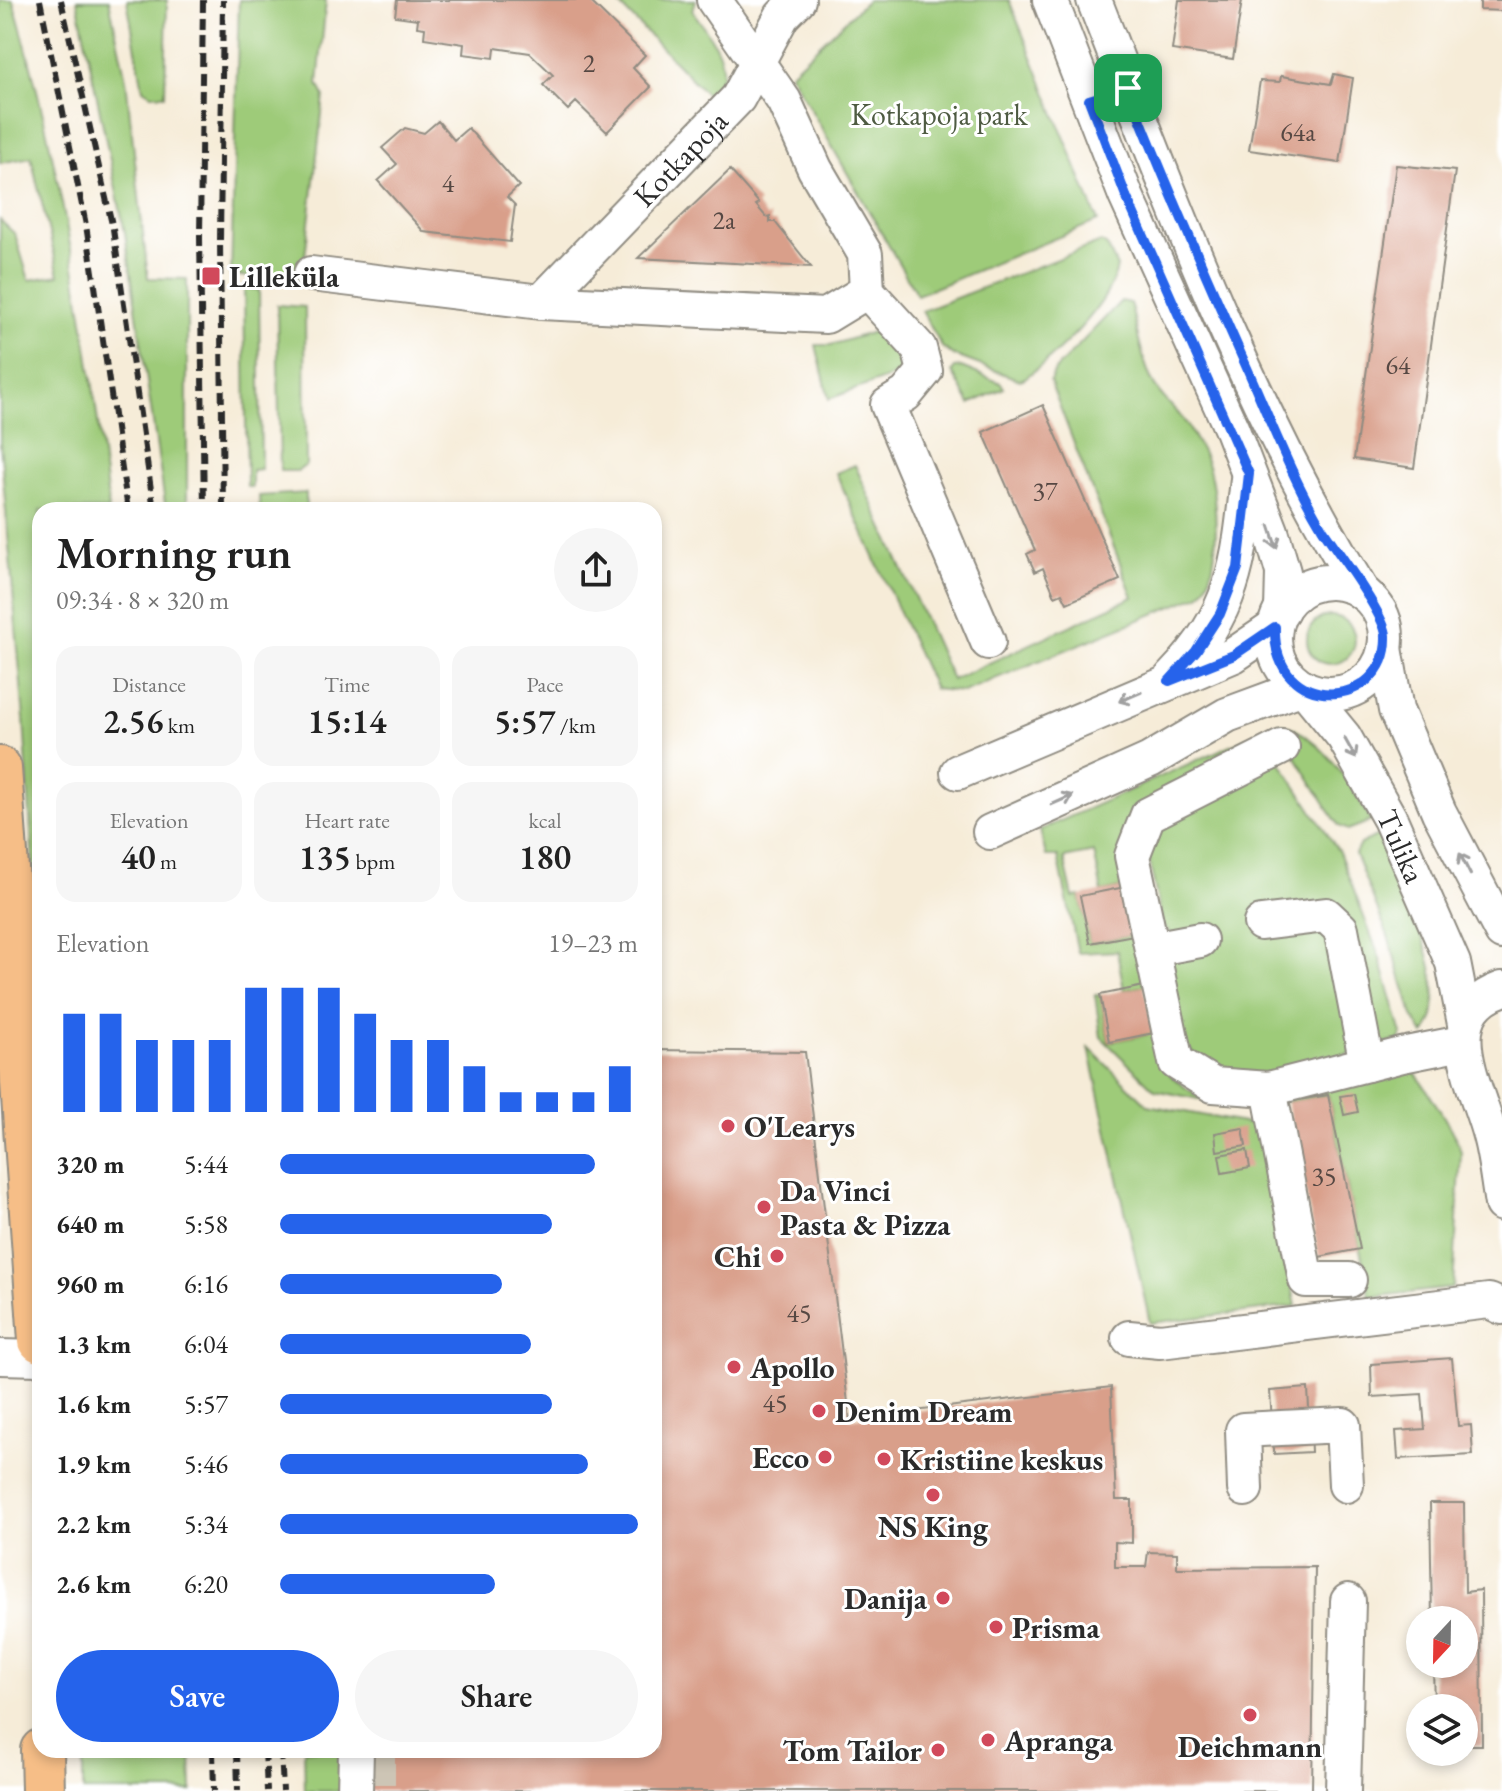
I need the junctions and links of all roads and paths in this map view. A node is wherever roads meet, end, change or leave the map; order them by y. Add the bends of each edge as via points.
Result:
1 (714, 0) edge
2 (798, 0) edge
3 (1050, 0) edge
4 (1094, 0) edge
5 (759, 62) junction
6 (1128, 88) junction
7 (1089, 100) junction
8 (311, 274) dead end
9 (867, 291) junction
10 (541, 302) junction
11 (1249, 474) junction
12 (1362, 592) junction
13 (1278, 618) junction
14 (988, 642) dead end
15 (1385, 648) junction
16 (1169, 681) junction
17 (1303, 687) junction
18 (1282, 747) dead end
19 (0, 768) edge
20 (958, 772) dead end
21 (990, 832) dead end
22 (1261, 923) dead end
23 (1502, 932) edge
24 (1200, 940) dead end
25 (1152, 949) junction
26 (1502, 989) edge
27 (1465, 1045) junction
28 (1367, 1064) junction
29 (1269, 1089) junction
30 (1502, 1093) edge
31 (1502, 1204) edge
32 (32, 1226) edge
33 (1349, 1280) dead end
34 (1502, 1307) edge
35 (1129, 1338) dead end
36 (0, 1357) edge
37 (32, 1358) edge
38 (1346, 1485) dead end
39 (1245, 1489) dead end
40 (1348, 1601) dead end
41 (356, 1758) edge
42 (355, 1791) edge
43 (1343, 1791) edge

1 - 5 street
2 - 5 street, Kotkapoja via 782,16
3 - 7 street
4 - 6 street
5 - 9 street via 865,254
5 - 10 street, Kotkapoja via 738,98
6 - 7 street
6 - 12 street via 1303,495
7 - 11 street
8 - 10 street
9 - 10 street via 826,316
9 - 14 street via 919,348 925,371 906,394 888,405
11 -> 13 street via 1283,572
11 - 16 street via 1238,568 1220,614
12 - 13 street via 1346,584 1309,586
12 - 15 street via 1383,619
13 - 16 street via 1234,655
13 - 17 street via 1279,662
15 - 17 street via 1369,679 1354,689 1319,693
23 -> 15 street, Tulika via 1439,812 1396,710
16 -> 20 street
21 -> 17 street via 1150,760 1227,715
17 -> 27 street, Tulika via 1344,737 1390,819 1453,963
18 - 25 street via 1148,815 1132,856
19 - 32 main road
22 - 28 street via 1326,915 1341,929
24 - 25 street
25 - 29 street via 1176,1062 1213,1085
26 - 27 street via 1482,999
27 - 28 street
27 - 30 street via 1484,1084
27 - 31 street, Tulika
28 - 29 street
29 - 33 street via 1306,1280
34 - 35 street via 1489,1301 1160,1341
36 - 37 street
38 - 39 street via 1343,1425 1243,1430
40 - 43 street
41 - 42 street

